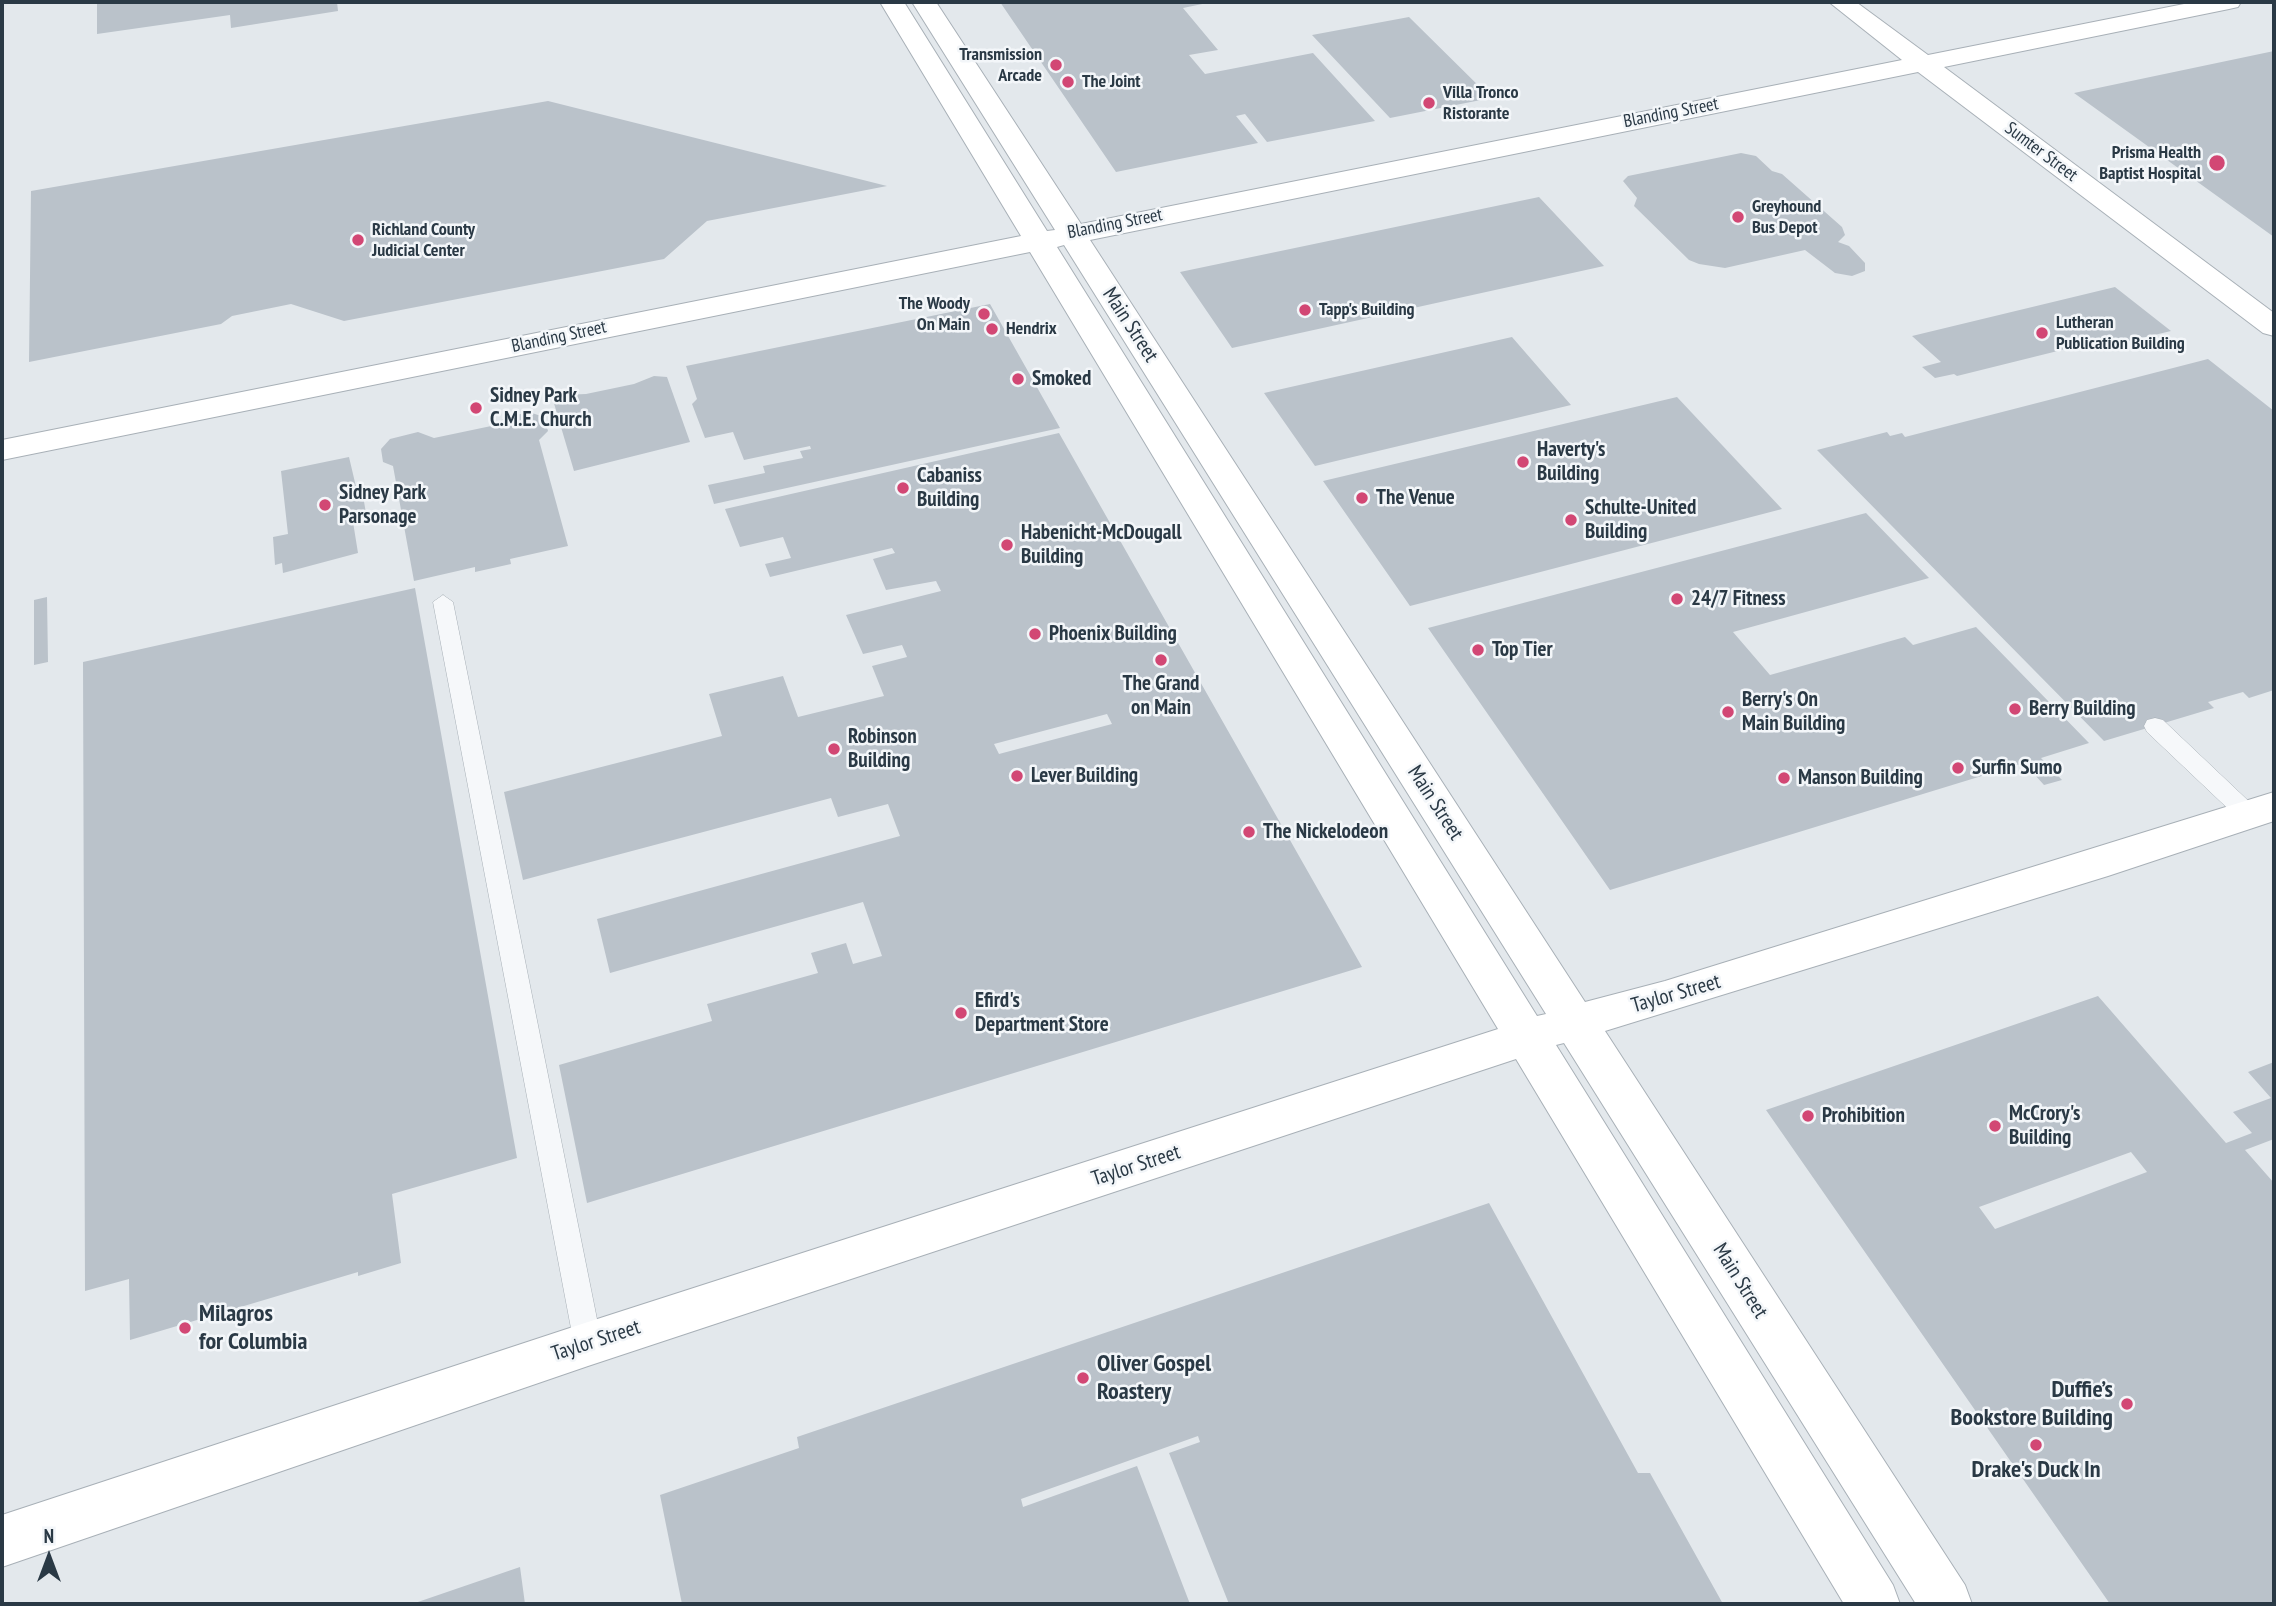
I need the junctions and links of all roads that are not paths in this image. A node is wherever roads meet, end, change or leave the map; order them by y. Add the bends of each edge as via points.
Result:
1 (892, 2) edge
2 (924, 2) edge
3 (1842, 2) edge
4 (2229, 2) edge
5 (1922, 63) junction
6 (1071, 233) junction
7 (1038, 240) junction
8 (2274, 327) edge
9 (2, 450) edge
10 (443, 602) dead end
11 (2155, 726) dead end
12 (2262, 810) edge
13 (1574, 1022) junction
14 (1525, 1038) junction
15 (588, 1344) junction
16 (2, 1541) edge
17 (1874, 1604) edge
18 (1946, 1604) edge

1 - 7 main road, Main Street
2 - 6 main road, Main Street
3 - 5 main road, Sumter Street
4 - 5 main road, Blanding Street
5 - 6 main road, Blanding Street
5 - 8 main road, Sumter Street
6 - 7 main road, Blanding Street
6 - 13 main road, Main Street
7 - 9 main road, Blanding Street
7 - 14 main road, Main Street
10 - 15 lane
11 - 12 lane
12 - 13 main road, Taylor Street via 2017,890
13 - 14 main road, Taylor Street
13 - 18 main road, Main Street
14 - 15 main road, Taylor Street
14 - 17 main road, Main Street
15 - 16 main road, Taylor Street

